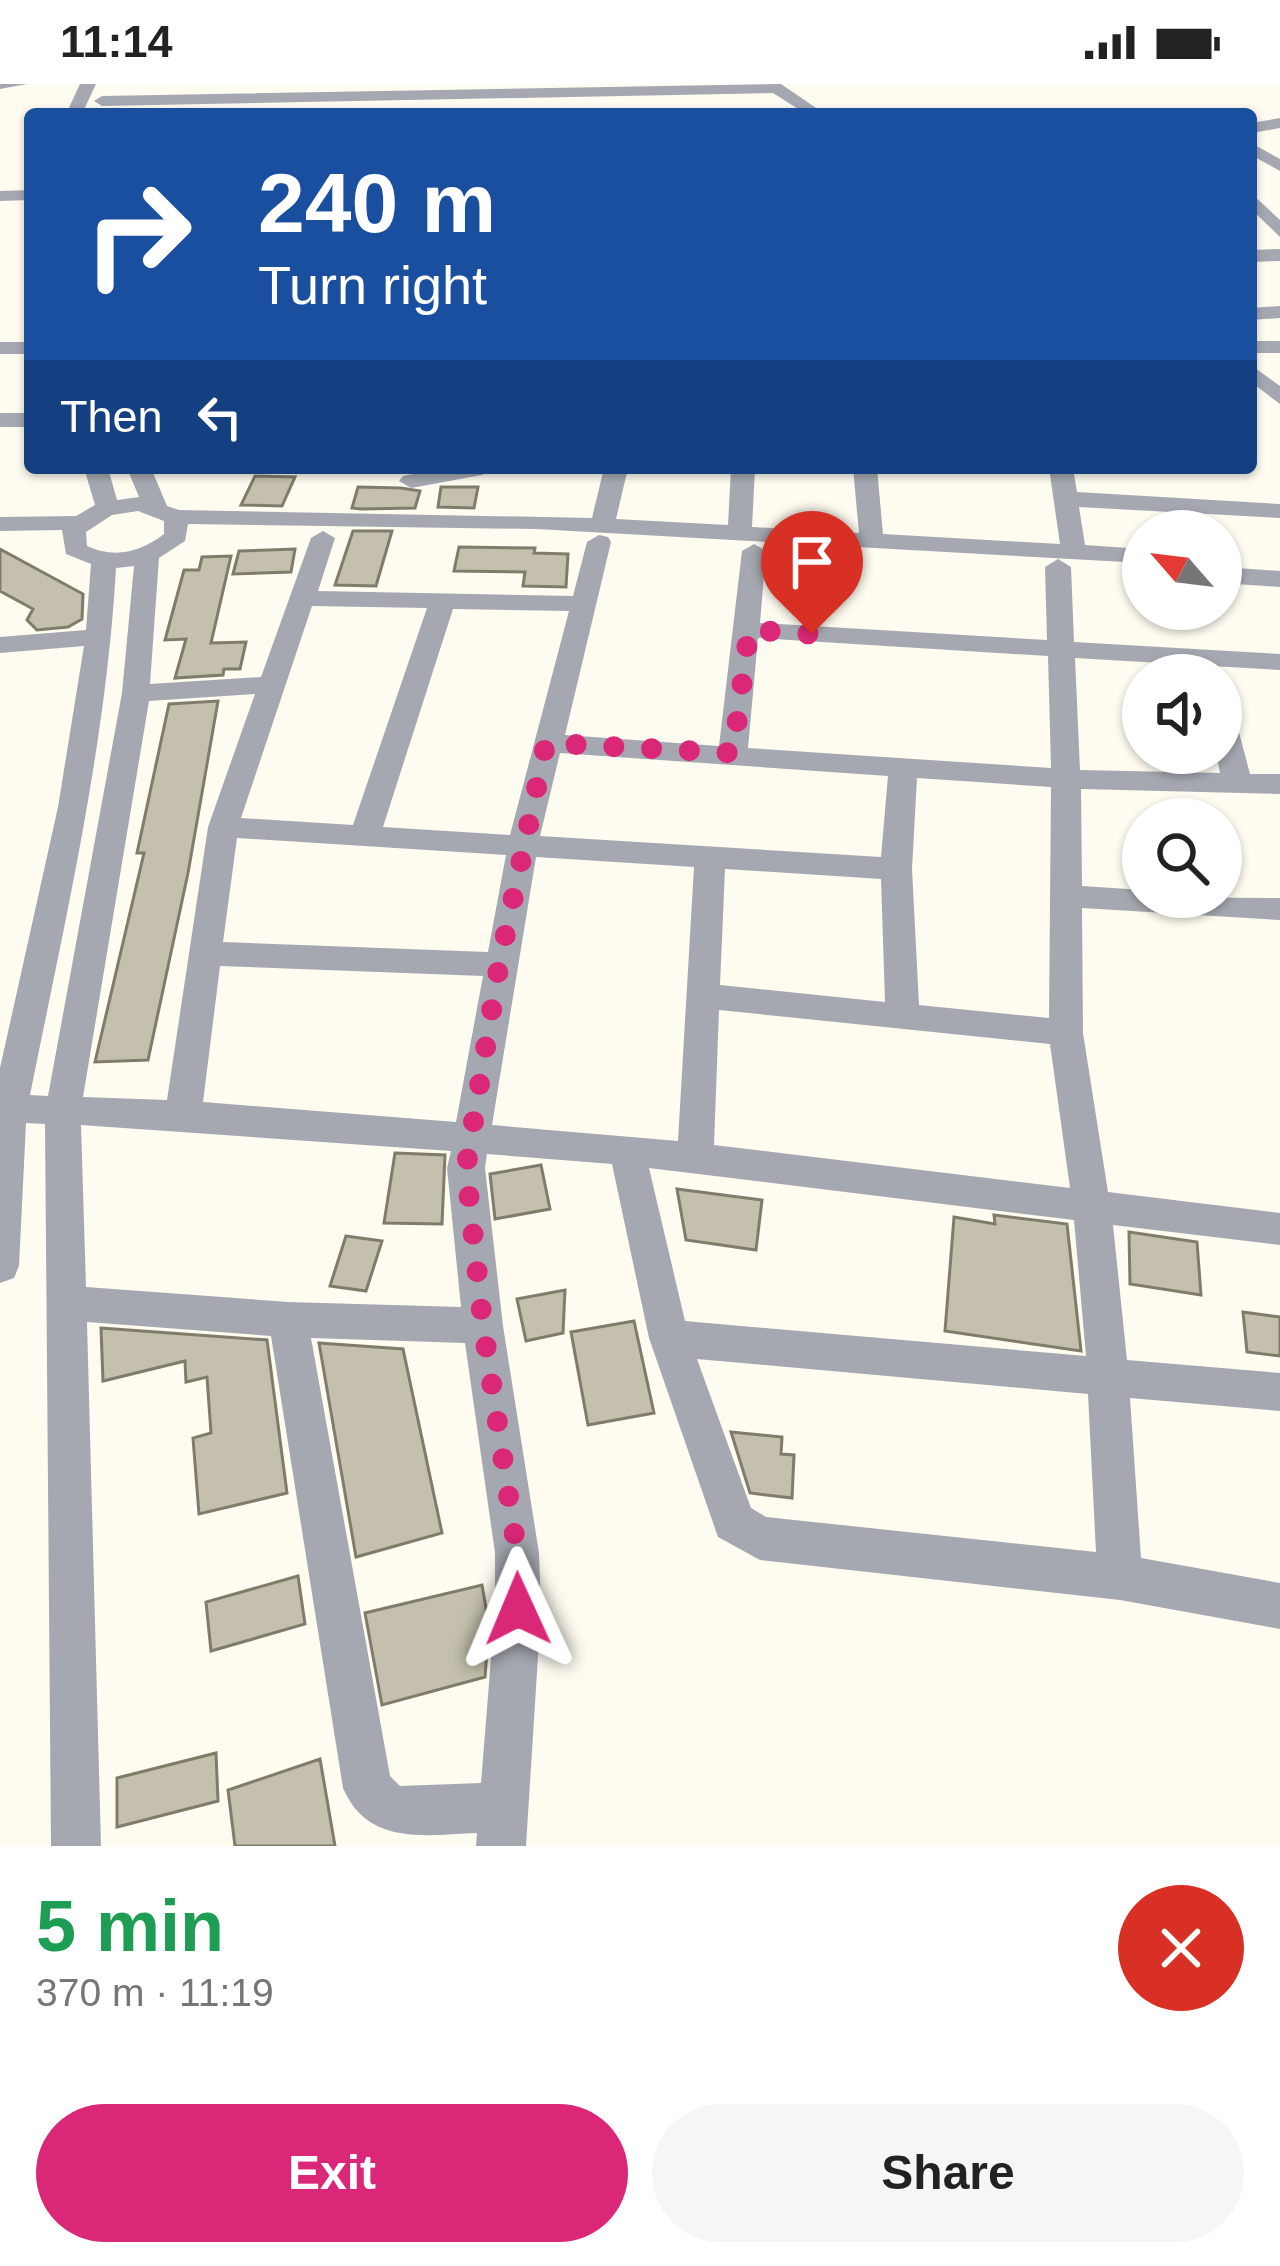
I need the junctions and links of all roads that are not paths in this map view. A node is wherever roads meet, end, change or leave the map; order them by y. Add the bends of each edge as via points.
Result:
1 (0, 84) edge
2 (19, 84) edge
3 (110, 84) edge
4 (773, 86) edge
5 (706, 89) junction
6 (337, 90) edge
7 (603, 91) junction
8 (800, 105) junction
9 (219, 106) edge
10 (99, 108) edge
11 (604, 108) edge
12 (710, 108) edge
13 (765, 108) dead end
14 (806, 108) edge
15 (1261, 203) edge
16 (1280, 231) edge
17 (1257, 376) edge
18 (1280, 397) edge
19 (98, 474) edge
20 (141, 474) edge
21 (452, 474) edge
22 (615, 474) edge
23 (742, 474) edge
24 (866, 474) edge
25 (1062, 474) edge
26 (411, 482) dead end
27 (1068, 500) junction
28 (108, 508) junction
29 (1280, 511) edge
30 (0, 524) edge
31 (164, 529) junction
32 (76, 531) junction
33 (600, 534) junction
34 (323, 538) junction
35 (0, 542) edge
36 (872, 542) junction
37 (747, 543) junction
38 (1122, 557) edge
39 (1066, 560) junction
40 (104, 561) junction
41 (1242, 561) edge
42 (1280, 563) edge
43 (1122, 569) edge
44 (1242, 576) edge
45 (1280, 579) edge
46 (305, 598) junction
47 (443, 600) junction
48 (581, 604) junction
49 (749, 630) junction
50 (99, 637) junction
51 (0, 645) edge
52 (1062, 650) junction
53 (1122, 657) edge
54 (1280, 662) edge
55 (1242, 664) edge
56 (272, 685) junction
57 (136, 694) junction
58 (546, 743) junction
59 (733, 753) junction
60 (903, 767) junction
61 (1235, 774) edge
62 (1066, 779) junction
63 (1280, 784) edge
64 (1238, 785) junction
65 (223, 827) junction
66 (365, 835) junction
67 (524, 845) junction
68 (710, 858) junction
69 (896, 869) junction
70 (1065, 896) junction
71 (1280, 909) edge
72 (204, 952) junction
73 (499, 965) junction
74 (701, 996) junction
75 (903, 1018) junction
76 (1066, 1033) junction
77 (5, 1108) edge
78 (63, 1111) junction
79 (183, 1115) junction
80 (472, 1139) junction
81 (627, 1150) junction
82 (695, 1158) junction
83 (1092, 1208) junction
84 (1280, 1229) edge
85 (0, 1266) edge
86 (65, 1303) junction
87 (288, 1321) junction
88 (483, 1326) junction
89 (669, 1338) junction
90 (1108, 1374) junction
91 (1280, 1392) edge
92 (1120, 1577) junction
93 (1280, 1606) edge
94 (502, 1827) edge
95 (76, 1846) edge

1 - 2 street
3 - 10 street
4 - 5 street
4 - 8 street
5 - 7 street
5 - 12 street
6 - 7 street
6 - 9 street
7 - 11 street
8 - 13 street
8 - 14 street
9 - 10 street
15 - 16 street
17 - 18 street
19 - 28 street
20 - 31 street
21 - 26 street
22 - 33 street
23 - 37 street
24 - 36 street
25 - 27 street
27 - 29 street
27 - 39 street
28 - 31 street
28 - 32 street
30 - 32 street
31 - 33 street
31 - 34 street
31 - 40 street
31 - 57 street
32 - 35 street
32 - 40 street via 75,549
33 - 34 street
33 - 37 street
33 - 48 street
34 - 46 street
36 - 37 street
36 - 39 street
37 - 39 street
37 - 49 street
38 - 39 street
39 - 43 street
39 - 52 street
40 - 50 street
41 - 42 street
44 - 45 street
46 - 47 street
46 - 56 street
47 - 48 street
47 - 66 street
48 - 58 street
49 - 52 street
49 - 59 street
50 - 51 street
50 - 77 street via 74,807
52 - 53 street
52 - 62 street
54 - 55 street
56 - 57 street
56 - 65 street
57 - 78 street
58 - 59 street
58 - 67 street
59 - 60 street
60 - 62 street
60 - 69 street
61 - 64 street
62 - 64 street
62 - 70 street
63 - 64 street
65 - 66 street
65 - 72 street
66 - 67 street
67 - 68 street
67 - 73 street
68 - 69 street
68 - 74 street
69 - 75 street
70 - 71 street
70 - 76 street
72 - 73 street
72 - 79 street
73 - 80 street
74 - 75 street
74 - 82 street
75 - 76 street
76 - 83 street
77 - 78 street
77 - 85 street
78 - 79 street
78 - 86 street
79 - 80 street
80 - 81 street
80 - 88 street via 467,1185
81 - 82 street
81 - 89 street
82 - 83 street
83 - 84 street
83 - 90 street
86 - 87 street
86 - 95 street
87 - 88 street
87 - 94 street via 368,1788 386,1807
88 - 94 street via 517,1552
89 - 90 street
89 - 92 street via 734,1522 746,1532
90 - 91 street
90 - 92 street
92 - 93 street

